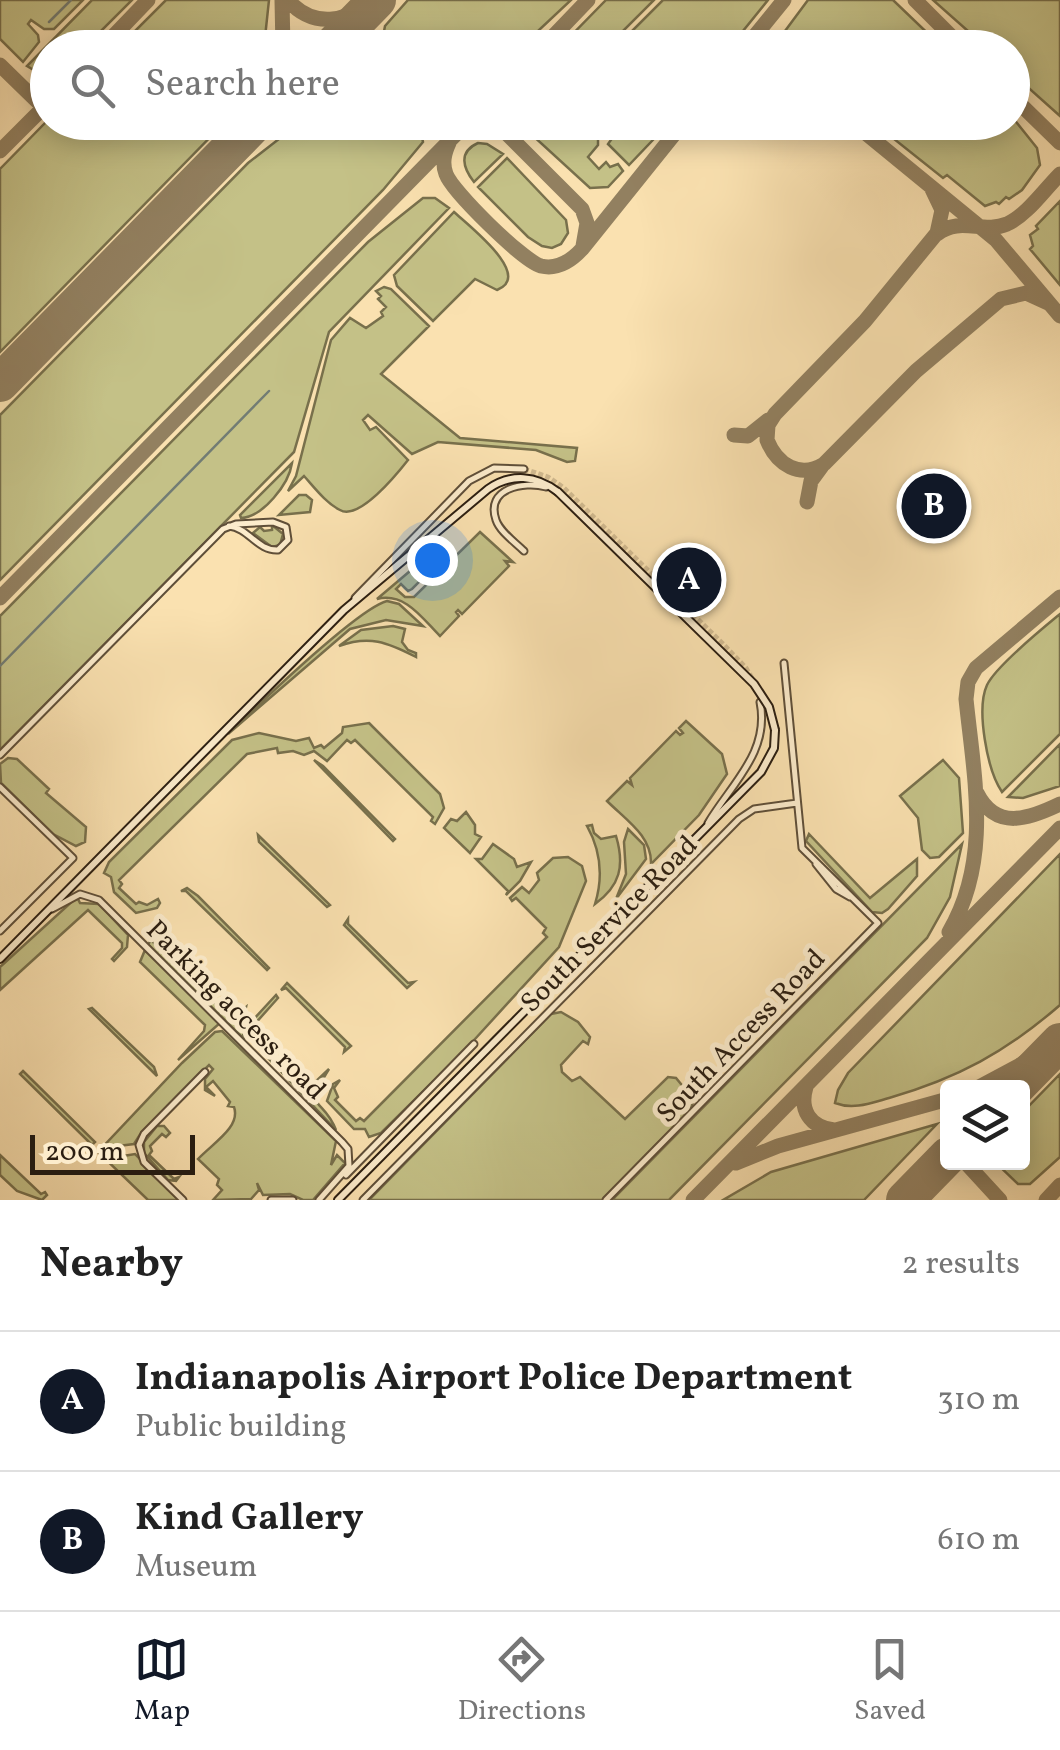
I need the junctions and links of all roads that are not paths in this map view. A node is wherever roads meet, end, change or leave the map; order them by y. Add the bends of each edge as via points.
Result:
1 (524, 469) tunnel mouth
2 (558, 492) junction
3 (229, 526) junction
4 (524, 551) dead end
5 (344, 610) junction
6 (784, 663) dead end
7 (760, 702) dead end
8 (0, 755) edge
9 (0, 787) edge
10 (797, 803) junction
11 (707, 825) junction
12 (44, 914) junction
13 (0, 930) edge
14 (0, 959) edge
15 (474, 1044) dead end
16 (205, 1072) dead end
17 (320, 1199) edge
18 (183, 1200) edge
19 (271, 1200) edge
20 (293, 1200) edge
21 (338, 1200) edge
22 (363, 1200) edge
23 (606, 1200) edge

1 - 5 street via 494,468 469,481
2 - 4 street via 519,484 497,501 498,524
2 - 5 street via 523,478 488,488
2 - 11 street, bridge via 768,703 775,730 765,768
3 - 3 street via 273,522 286,527 286,544 263,548
3 - 8 street
5 - 12 street
6 - 10 street
7 - 11 street via 758,748
9 - 13 street via 73,858
10 - 22 street, South Service Road via 743,814
10 - 23 street, South Access Road via 802,848 878,923
11 - 21 street
12 - 14 street
12 - 17 street, Parking access road via 76,895 96,898 342,1142 349,1166
15 - 17 street
16 - 18 street via 138,1145 144,1162
19 - 20 street

